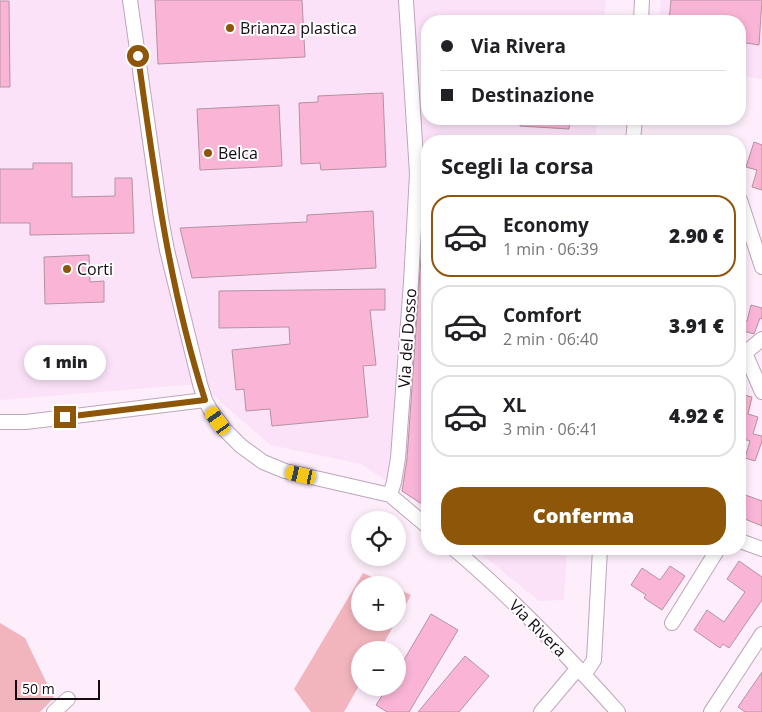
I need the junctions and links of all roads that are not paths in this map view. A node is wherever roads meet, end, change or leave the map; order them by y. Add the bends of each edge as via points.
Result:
1 (130, 0) edge
2 (406, 0) edge
3 (642, 0) edge
4 (641, 15) edge
5 (746, 218) edge
6 (762, 267) edge
7 (762, 339) edge
8 (746, 352) edge
9 (746, 361) edge
10 (762, 392) edge
11 (205, 400) junction
12 (0, 422) edge
13 (390, 495) junction
14 (421, 521) edge
15 (746, 543) edge
16 (762, 549) edge
17 (461, 555) edge
18 (600, 555) edge
19 (714, 555) edge
20 (672, 623) dead end
21 (762, 634) edge
22 (581, 671) junction
23 (68, 699) dead end
24 (54, 712) edge
25 (541, 712) edge
26 (618, 712) edge
27 (711, 712) edge

1 - 11 street via 162,225
2 - 13 street, Via del Dosso via 417,174 398,458
3 - 4 street
5 - 6 street
7 - 8 street
9 - 10 street
11 - 12 street via 26,422
11 - 13 street via 225,430 262,462 285,471
13 - 14 street
15 - 16 street
17 - 22 street, Via Rivera
18 - 22 street via 594,660
19 - 20 street
21 - 27 street
22 - 25 street
22 - 26 street, Via Rivera
23 - 24 street

